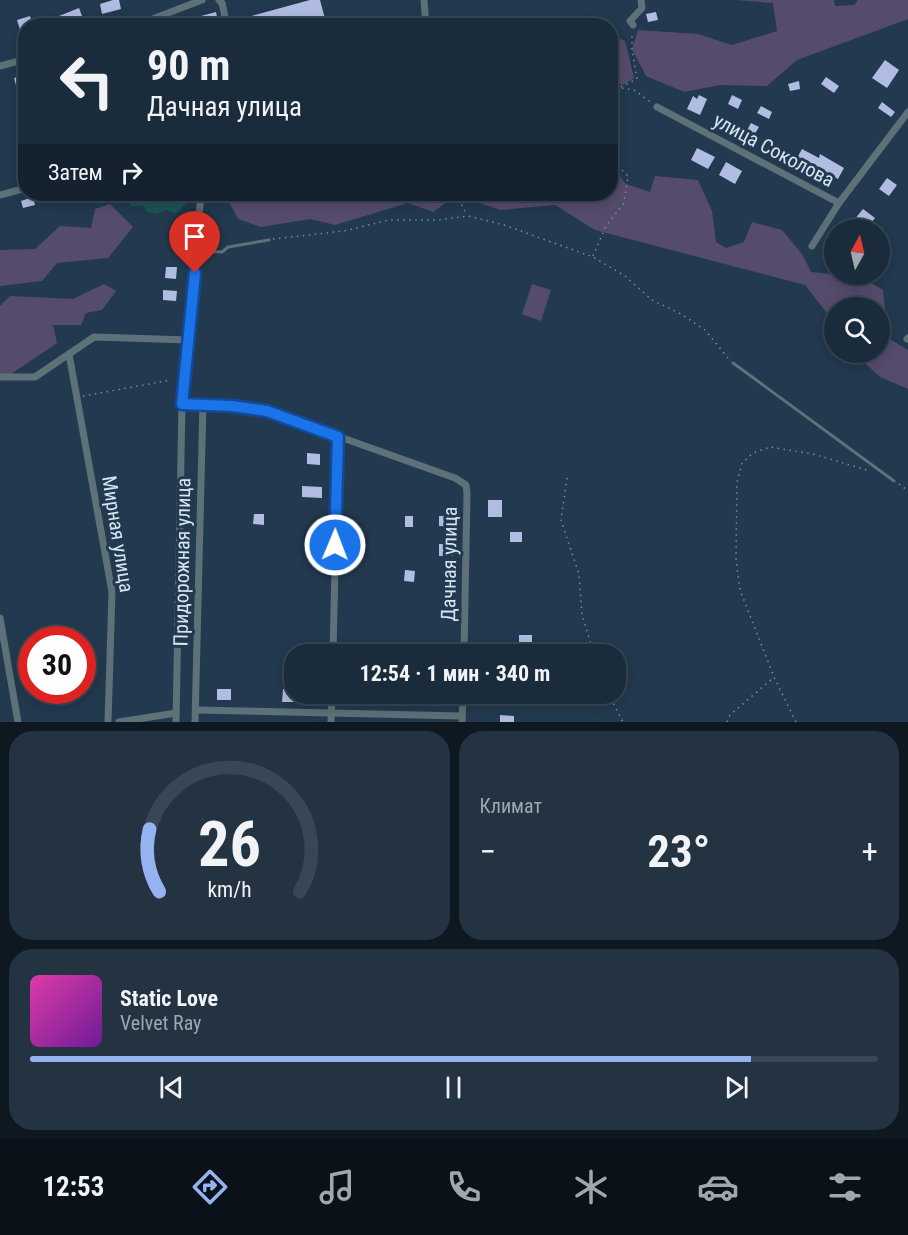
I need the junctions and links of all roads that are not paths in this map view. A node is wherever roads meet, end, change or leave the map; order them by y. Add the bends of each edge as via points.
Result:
1 (202, 0) edge
2 (219, 0) edge
3 (424, 0) edge
4 (642, 0) edge
5 (155, 18) edge
6 (225, 18) edge
7 (425, 18) edge
8 (633, 25) road end
9 (18, 61) edge
10 (0, 66) edge
11 (657, 107) road end
12 (908, 112) edge
13 (18, 190) edge
14 (0, 195) edge
15 (200, 201) edge
16 (839, 203) junction
17 (269, 240) road end
18 (812, 246) dead end
19 (196, 251) junction
20 (189, 340) junction
21 (69, 354) junction
22 (733, 363) road end
23 (0, 376) edge
24 (182, 404) junction
25 (202, 404) junction
26 (338, 437) junction
27 (894, 481) road end
28 (0, 618) edge
29 (333, 644) edge
30 (464, 644) edge
31 (331, 704) edge
32 (463, 704) edge
33 (196, 710) junction
34 (176, 713) junction
35 (331, 714) junction
36 (462, 719) edge
37 (18, 722) edge
38 (108, 722) edge
39 (119, 722) edge
40 (176, 722) edge
41 (195, 722) edge
42 (331, 722) edge

1 - 5 street
2 - 6 street
3 - 7 street
4 - 8 street via 642,8 630,21
9 - 10 street
11 - 16 street, улица Соколова
12 - 16 street, улица Соколова
13 - 14 street
15 - 19 street
16 - 18 street
17 - 19 lane via 228,247 222,252
19 - 20 street
20 - 21 street via 94,338
20 - 24 street
21 - 23 street via 35,377
21 - 38 street, Мирная улица via 112,592
22 - 27 lane
24 - 25 street, Дачная улица
24 - 34 street
25 - 26 street, Дачная улица via 267,411
25 - 33 street, Придорожная улица
26 - 29 street
26 - 30 street, Дачная улица via 466,485
28 - 37 street
31 - 35 street
32 - 36 street
33 - 35 street
33 - 41 street, Придорожная улица
34 - 39 street
34 - 40 street
35 - 36 street
35 - 42 street

